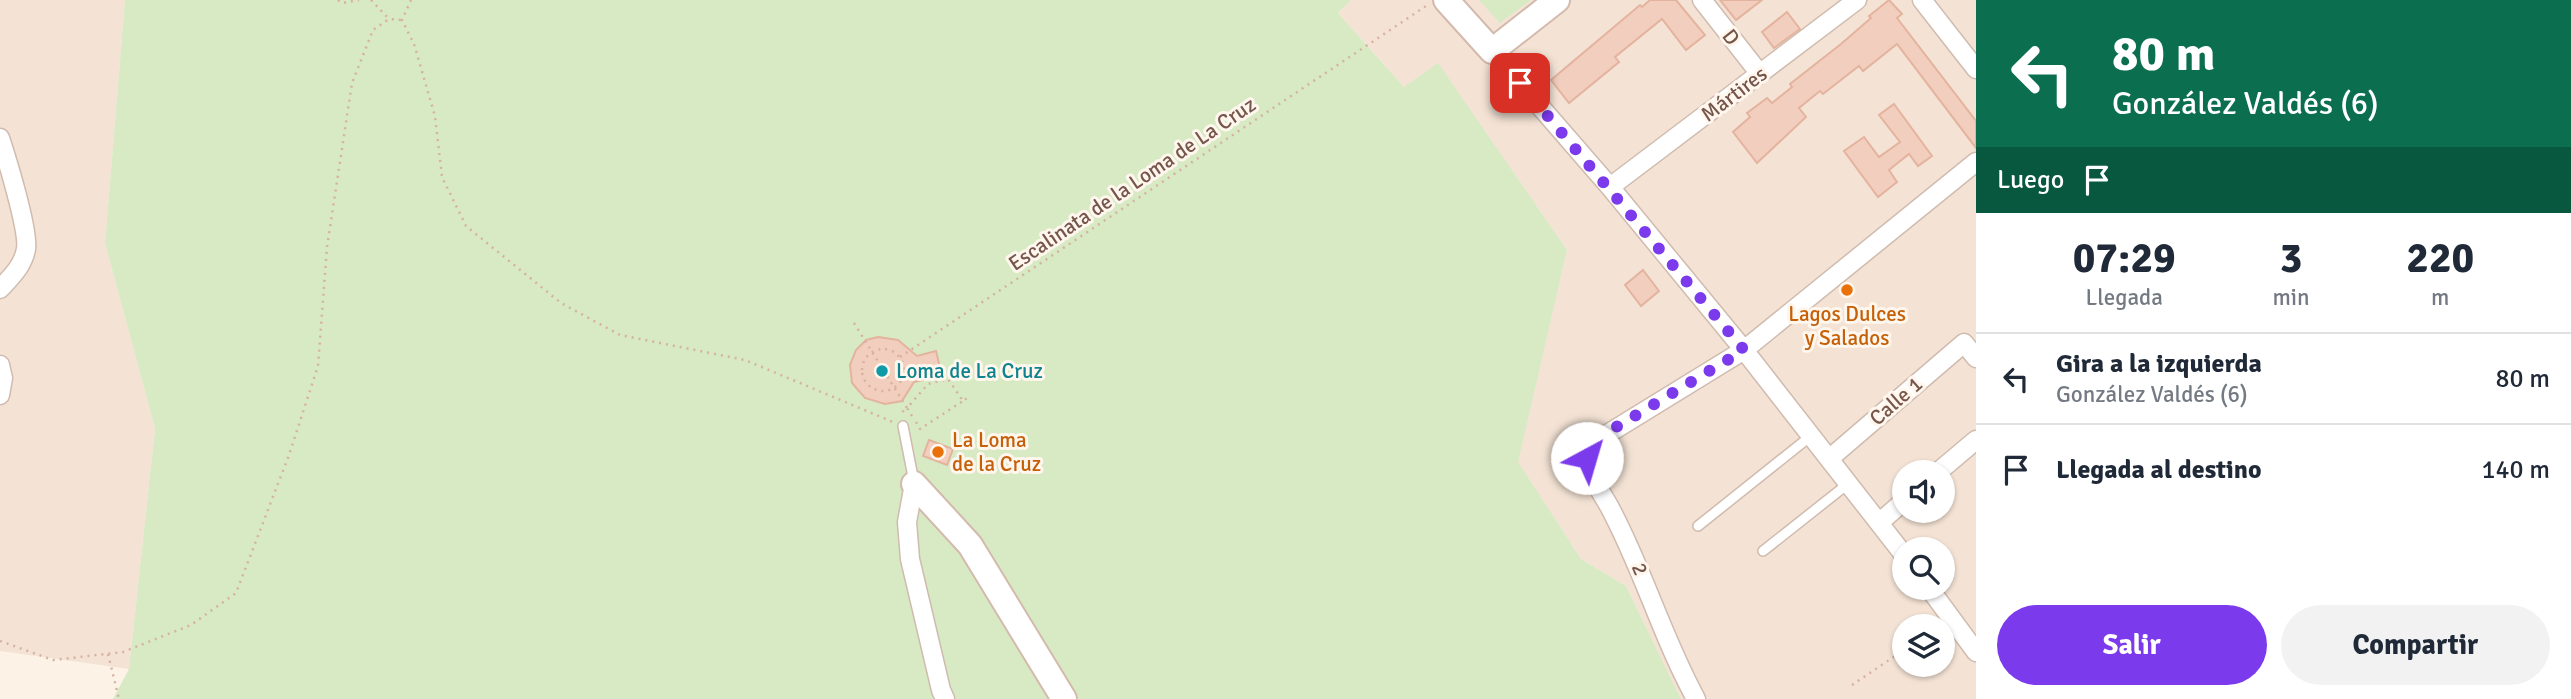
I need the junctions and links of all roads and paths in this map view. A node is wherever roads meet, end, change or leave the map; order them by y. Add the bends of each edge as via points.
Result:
1 (338, 0) edge
2 (359, 0) edge
3 (371, 0) edge
4 (411, 0) edge
5 (1435, 0) edge
6 (1446, 0) edge
7 (1558, 0) edge
8 (1702, 0) edge
9 (1857, 0) edge
10 (1922, 0) edge
11 (389, 19) junction
12 (402, 20) junction
13 (1492, 51) junction
14 (1976, 69) edge
15 (1760, 74) junction
16 (0, 138) edge
17 (1976, 162) edge
18 (1610, 187) junction
19 (0, 289) edge
20 (854, 323) dead end
21 (1744, 350) junction
22 (872, 352) junction
23 (900, 357) junction
24 (1976, 358) edge
25 (0, 365) edge
26 (895, 388) junction
27 (0, 395) edge
28 (970, 396) dead end
29 (962, 401) junction
30 (907, 408) junction
31 (903, 426) joint
32 (1812, 435) junction
33 (1976, 440) edge
34 (1829, 458) junction
35 (1952, 460) edge
36 (1849, 483) junction
37 (914, 484) junction
38 (1892, 512) edge
39 (1880, 522) junction
40 (1698, 526) dead end
41 (1892, 538) edge
42 (1763, 551) dead end
43 (1938, 600) edge
44 (0, 641) edge
45 (1976, 652) edge
46 (108, 654) junction
47 (1892, 658) edge
48 (1852, 685) dead end
49 (119, 699) edge
50 (945, 699) edge
51 (1064, 699) edge
52 (1696, 699) edge

1 - 2 path
3 - 11 path
4 - 12 path
5 - 23 path, Escalinata de la Loma de La Cruz
6 - 13 street
7 - 13 street
8 - 15 street, D
9 - 15 street, Mártires
10 - 14 street
11 - 12 path
11 - 46 path via 373,30 352,83 327,247 318,366 236,593 191,625
12 - 31 path via 414,44 435,117 442,177 466,226 540,286 561,303 620,335 745,360
13 - 18 street
15 - 18 street, Mártires
16 - 19 street via 27,247 18,270
17 - 21 street
18 - 21 street
20 - 22 path
21 - 32 street
21 - 52 street, 2 via 1593,441 1587,452 1589,467 1630,546 1680,671
22 - 23 path via 890,350
22 - 26 path
22 - 26 path via 863,364 868,384 880,391
23 - 26 path via 904,370
24 - 34 street, Calle 1 via 1964,343
25 - 27 street
26 - 30 path
28 - 29 path
29 - 30 path via 920,429
29 - 30 path via 948,379 928,384
31 - 37 lane
32 - 34 street
32 - 40 lane
33 - 35 street
34 - 36 street
36 - 39 street
36 - 42 lane
37 - 50 street via 907,522 910,559
37 - 51 street via 970,545
38 - 39 street
39 - 41 street
43 - 45 street
44 - 46 path via 53,660
46 - 49 path
47 - 48 path

